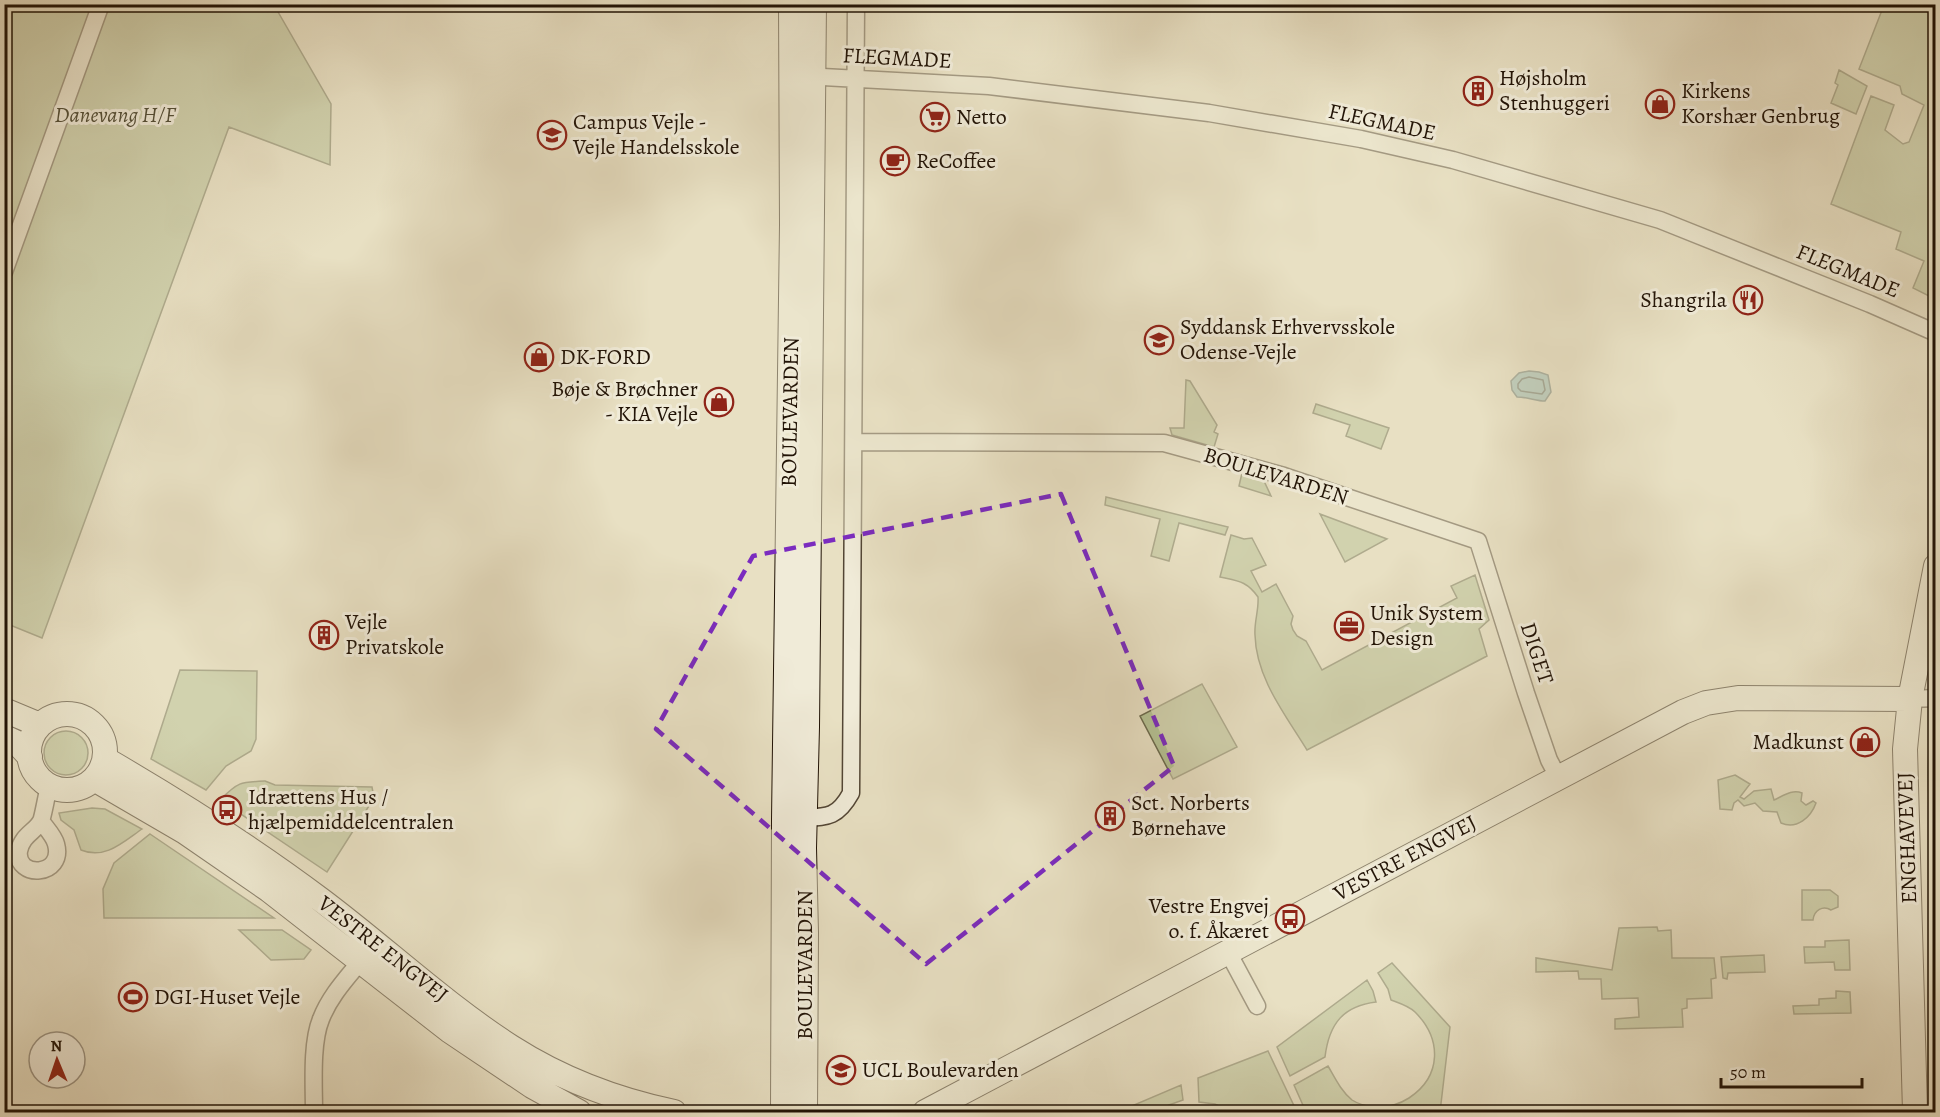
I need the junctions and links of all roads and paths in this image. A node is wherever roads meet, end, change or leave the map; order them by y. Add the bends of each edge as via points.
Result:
1 (101, 4) edge
2 (791, 4) edge
3 (814, 4) edge
4 (856, 4) edge
5 (802, 76) junction
6 (856, 78) junction
7 (4, 272) edge
8 (1935, 333) edge
9 (854, 442) junction
10 (1478, 541) joint
11 (1935, 566) edge
12 (1910, 699) junction
13 (1935, 699) edge
14 (4, 710) edge
15 (40, 725) junction
16 (4, 737) edge
17 (30, 757) junction
18 (99, 769) junction
19 (1558, 777) junction
20 (49, 786) junction
21 (795, 818) junction
22 (41, 822) dead end
23 (368, 952) junction
24 (1228, 952) junction
25 (1257, 1006) dead end
26 (314, 1113) edge
27 (579, 1113) edge
28 (674, 1113) edge
29 (783, 1113) edge
30 (805, 1113) edge
31 (925, 1113) edge
32 (1915, 1113) edge

1 - 7 street
2 - 5 street, BOULEVARDEN
3 - 5 street, BOULEVARDEN
4 - 6 street
5 - 6 street, FLEGMADE
5 - 21 street, BOULEVARDEN
6 - 8 street, FLEGMADE via 988,86 1148,104 1361,139 1453,160 1678,226
6 - 9 street
9 - 10 street, BOULEVARDEN via 1164,443 1284,476
9 - 21 street via 851,793 832,816
10 - 19 street, DIGET via 1526,693
11 - 12 street, ENGHAVEVEJ
12 - 13 street
12 - 19 street, VESTRE ENGVEJ via 1738,698 1706,703
12 - 32 street, ENGHAVEVEJ via 1905,749
14 - 15 street
15 - 17 street via 31,740
15 - 18 street via 56,716 75,715 92,723 103,740
16 - 17 street via 18,743
17 - 20 street via 36,774
18 - 20 street via 86,785 68,790
18 - 23 street, VESTRE ENGVEJ via 269,890
19 - 24 street, VESTRE ENGVEJ
20 - 22 street
21 - 29 street, BOULEVARDEN
21 - 30 street, BOULEVARDEN via 804,848
23 - 26 street via 334,994 320,1020 314,1058
23 - 27 street, VESTRE ENGVEJ via 450,1031
23 - 28 street, VESTRE ENGVEJ via 513,1048 594,1089
24 - 25 street
24 - 31 street, VESTRE ENGVEJ

